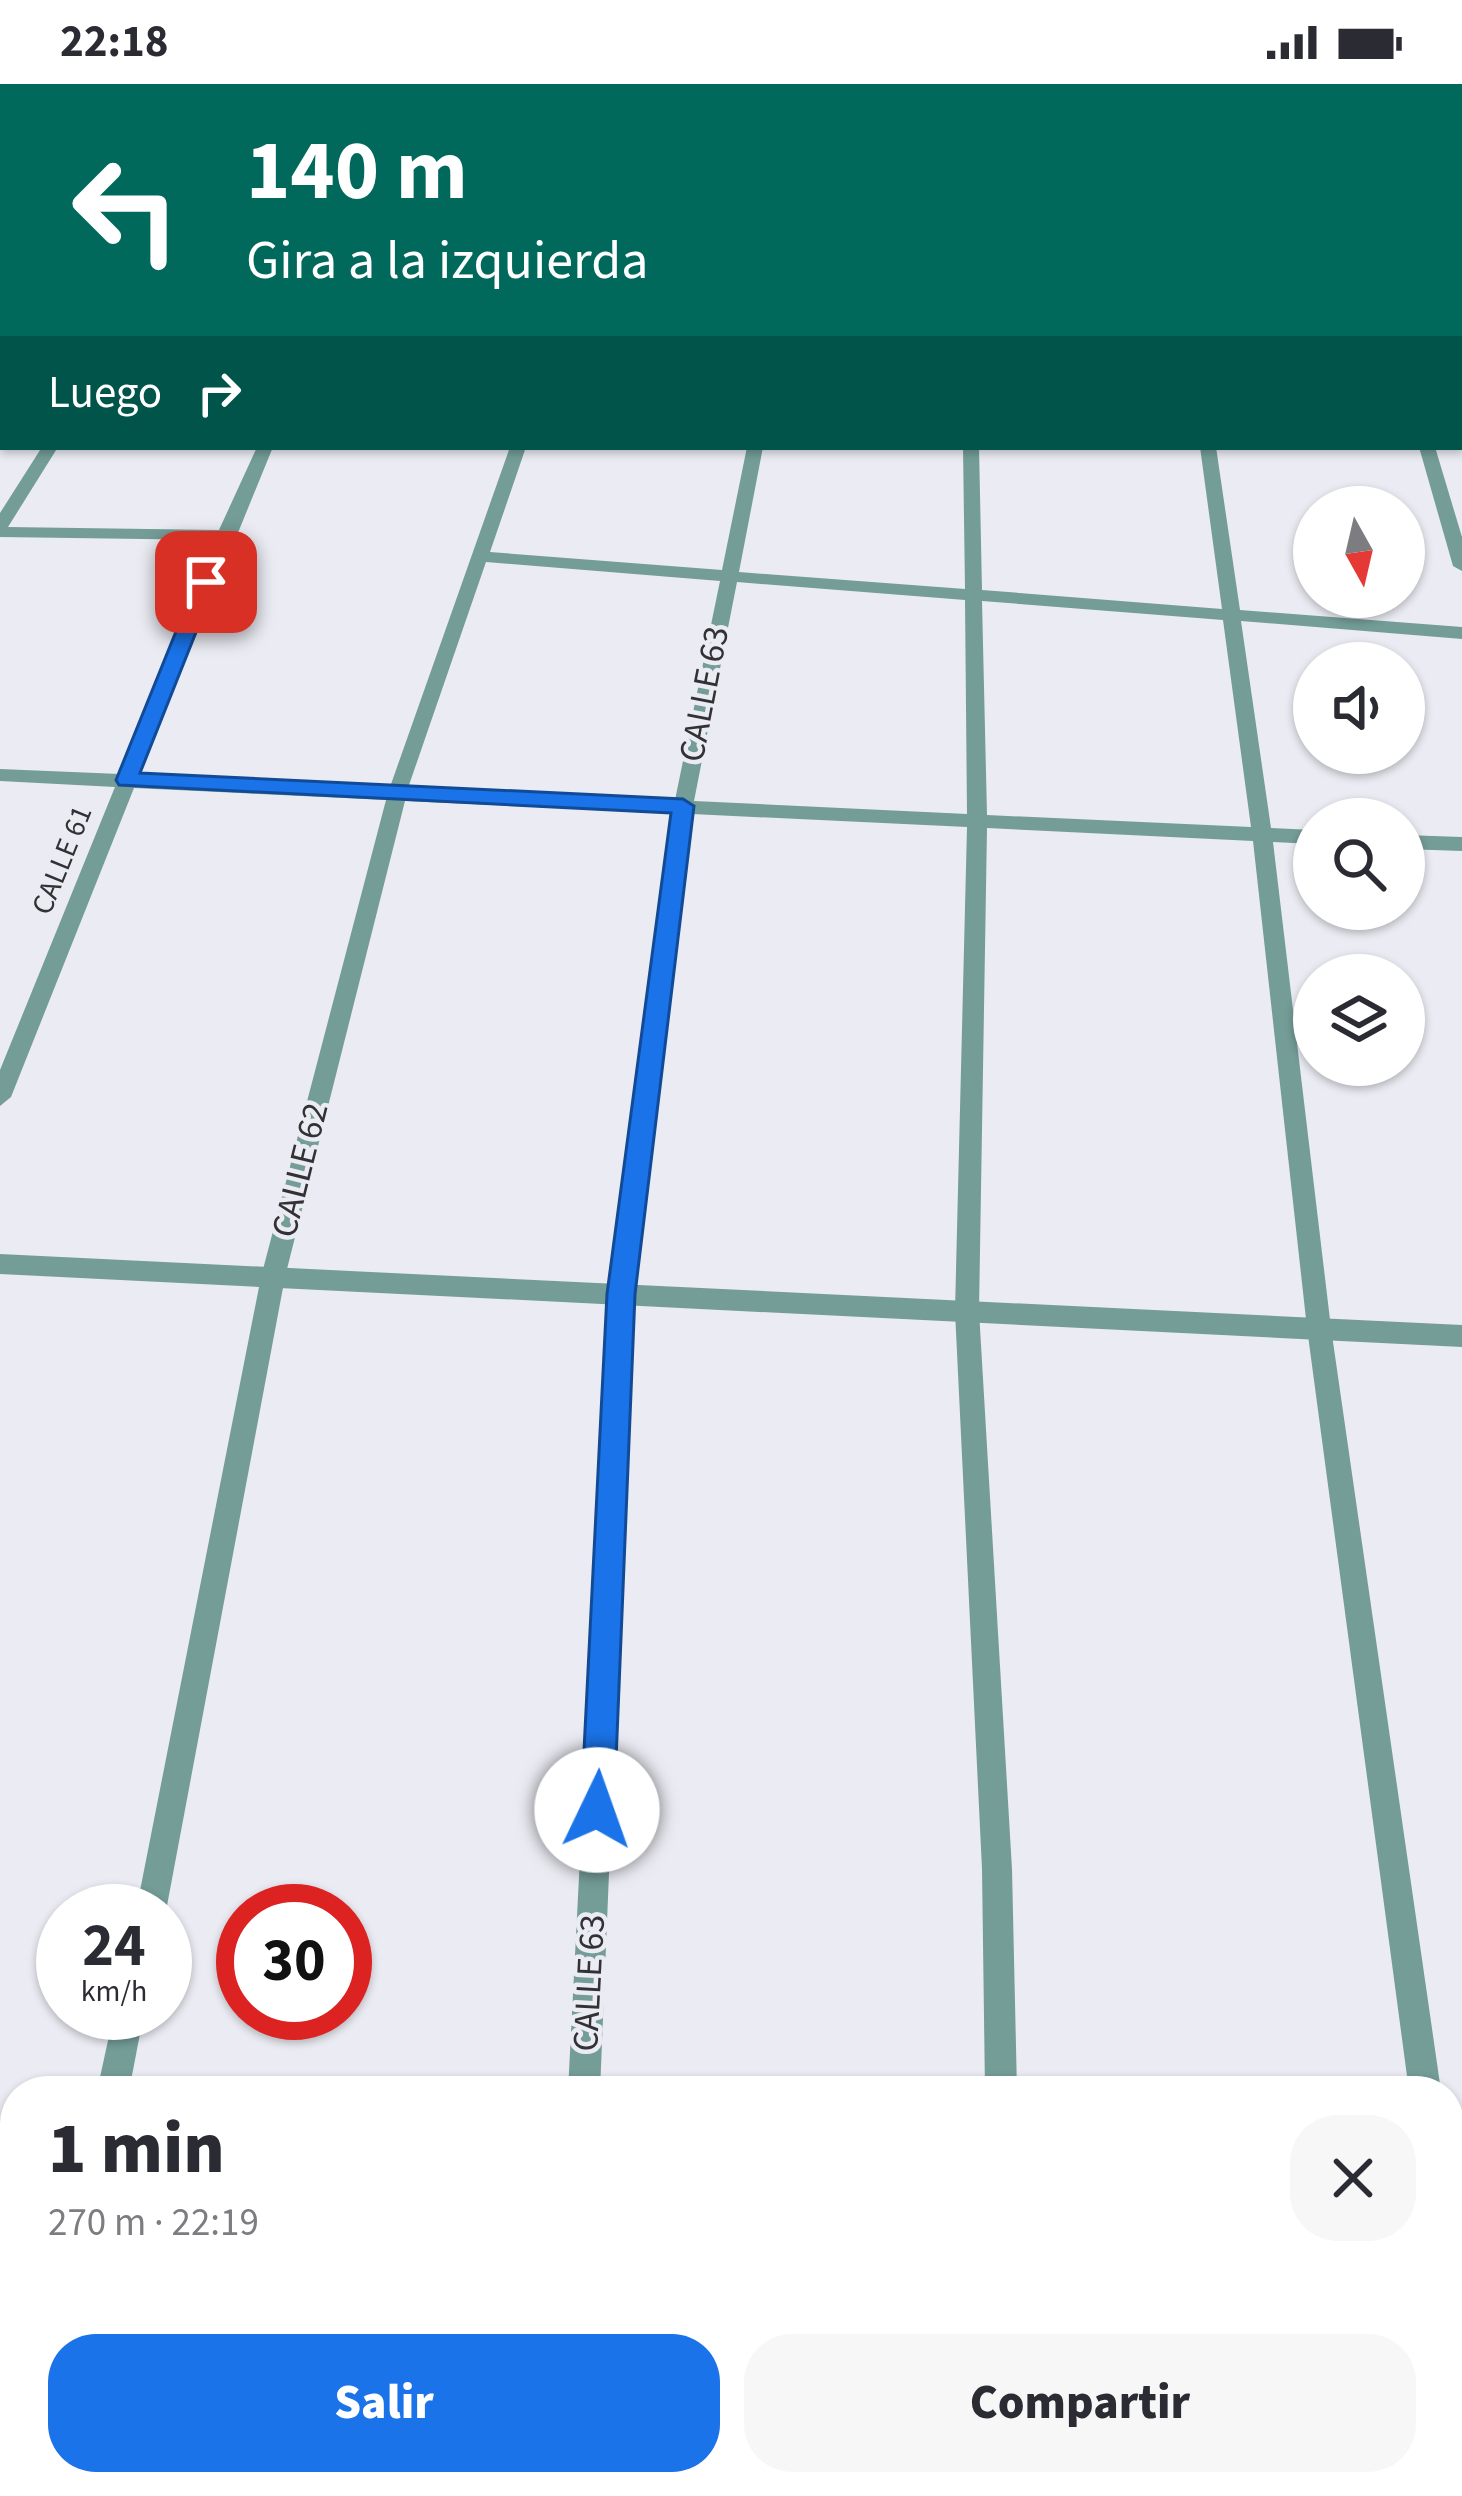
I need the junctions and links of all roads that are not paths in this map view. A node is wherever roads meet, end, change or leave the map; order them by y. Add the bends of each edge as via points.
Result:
1 (48, 450) edge
2 (264, 450) edge
3 (517, 450) edge
4 (754, 450) edge
5 (971, 450) edge
6 (1208, 450) edge
7 (1428, 450) edge
8 (0, 529) edge
9 (226, 535) junction
10 (482, 557) junction
11 (1462, 566) edge
12 (726, 577) junction
13 (971, 595) junction
14 (1232, 616) junction
15 (1462, 633) edge
16 (0, 775) edge
17 (127, 780) junction
18 (397, 793) junction
19 (683, 806) junction
20 (977, 821) junction
21 (1262, 835) junction
22 (1293, 836) edge
23 (1425, 843) edge
24 (1462, 844) edge
25 (0, 1097) edge
26 (0, 1264) edge
27 (273, 1277) junction
28 (621, 1294) junction
29 (967, 1311) junction
30 (1319, 1328) junction
31 (1462, 1336) edge
32 (156, 1884) edge
33 (124, 2040) edge
34 (116, 2076) edge
35 (585, 2076) edge
36 (1001, 2076) edge
37 (1423, 2076) edge

1 - 8 street
2 - 9 street, CALLE 61
3 - 10 street, CALLE 62
4 - 12 street, CALLE 63
5 - 13 street
6 - 14 street
7 - 11 street
8 - 9 street
9 - 17 street, CALLE 61
10 - 12 street
10 - 18 street, CALLE 62
12 - 13 street
12 - 19 street, CALLE 63
13 - 14 street
13 - 20 street
14 - 15 street
14 - 21 street
16 - 17 street
17 - 18 street
17 - 25 street, CALLE 61
18 - 19 street
18 - 27 street, CALLE 62
19 - 20 street
19 - 28 street, CALLE 63
20 - 21 street
20 - 29 street
21 - 22 street
21 - 30 street
23 - 24 street
26 - 27 street
27 - 28 street
27 - 32 street, CALLE 62
28 - 29 street
28 - 35 street, CALLE 63
29 - 30 street
29 - 36 street
30 - 31 street
30 - 37 street
33 - 34 street

